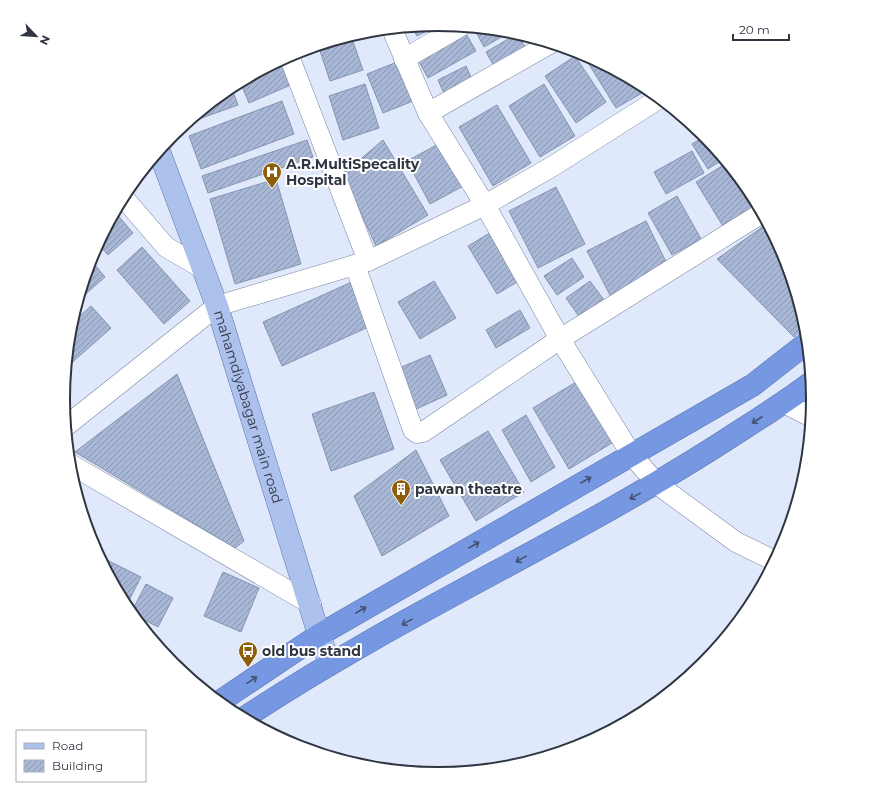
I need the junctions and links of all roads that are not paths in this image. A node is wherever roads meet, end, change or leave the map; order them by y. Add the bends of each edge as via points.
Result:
1 (452, 32) edge
2 (394, 34) edge
3 (544, 47) edge
4 (404, 60) junction
5 (291, 62) edge
6 (655, 101) edge
7 (428, 113) junction
8 (161, 157) edge
9 (128, 203) edge
10 (485, 205) junction
11 (757, 216) edge
12 (362, 263) junction
13 (202, 268) junction
14 (217, 306) junction
15 (560, 339) junction
16 (802, 346) edge
17 (806, 386) edge
18 (784, 403) junction
19 (806, 414) edge
20 (71, 422) edge
21 (631, 454) junction
22 (78, 468) edge
23 (657, 484) junction
24 (770, 559) edge
25 (311, 604) junction
26 (319, 635) junction
27 (330, 664) junction
28 (224, 698) edge
29 (249, 715) edge

1 - 4 street
2 - 4 street
3 - 7 street
4 - 7 street
5 - 12 street
6 - 10 street via 553,166
7 - 10 street
8 - 13 main road, mahamdiyabagar main road
9 - 13 street via 166,247
10 - 12 street
10 - 15 street
11 - 15 street
12 - 14 street
12 - 15 street via 413,430 417,433
13 - 14 main road, mahamdiyabagar main road
14 - 20 street
14 - 25 main road, mahamdiyabagar main road
15 - 21 street
16 - 21 highway via 753,385
17 - 18 highway
18 - 19 street
18 -> 23 highway
21 - 23 street
26 -> 21 highway
22 - 25 street
23 - 24 street via 736,542
23 -> 27 highway
25 - 26 main road, mahamdiyabagar main road
26 - 27 main road, mahamdiyabagar main road
28 -> 26 highway
27 - 29 highway

